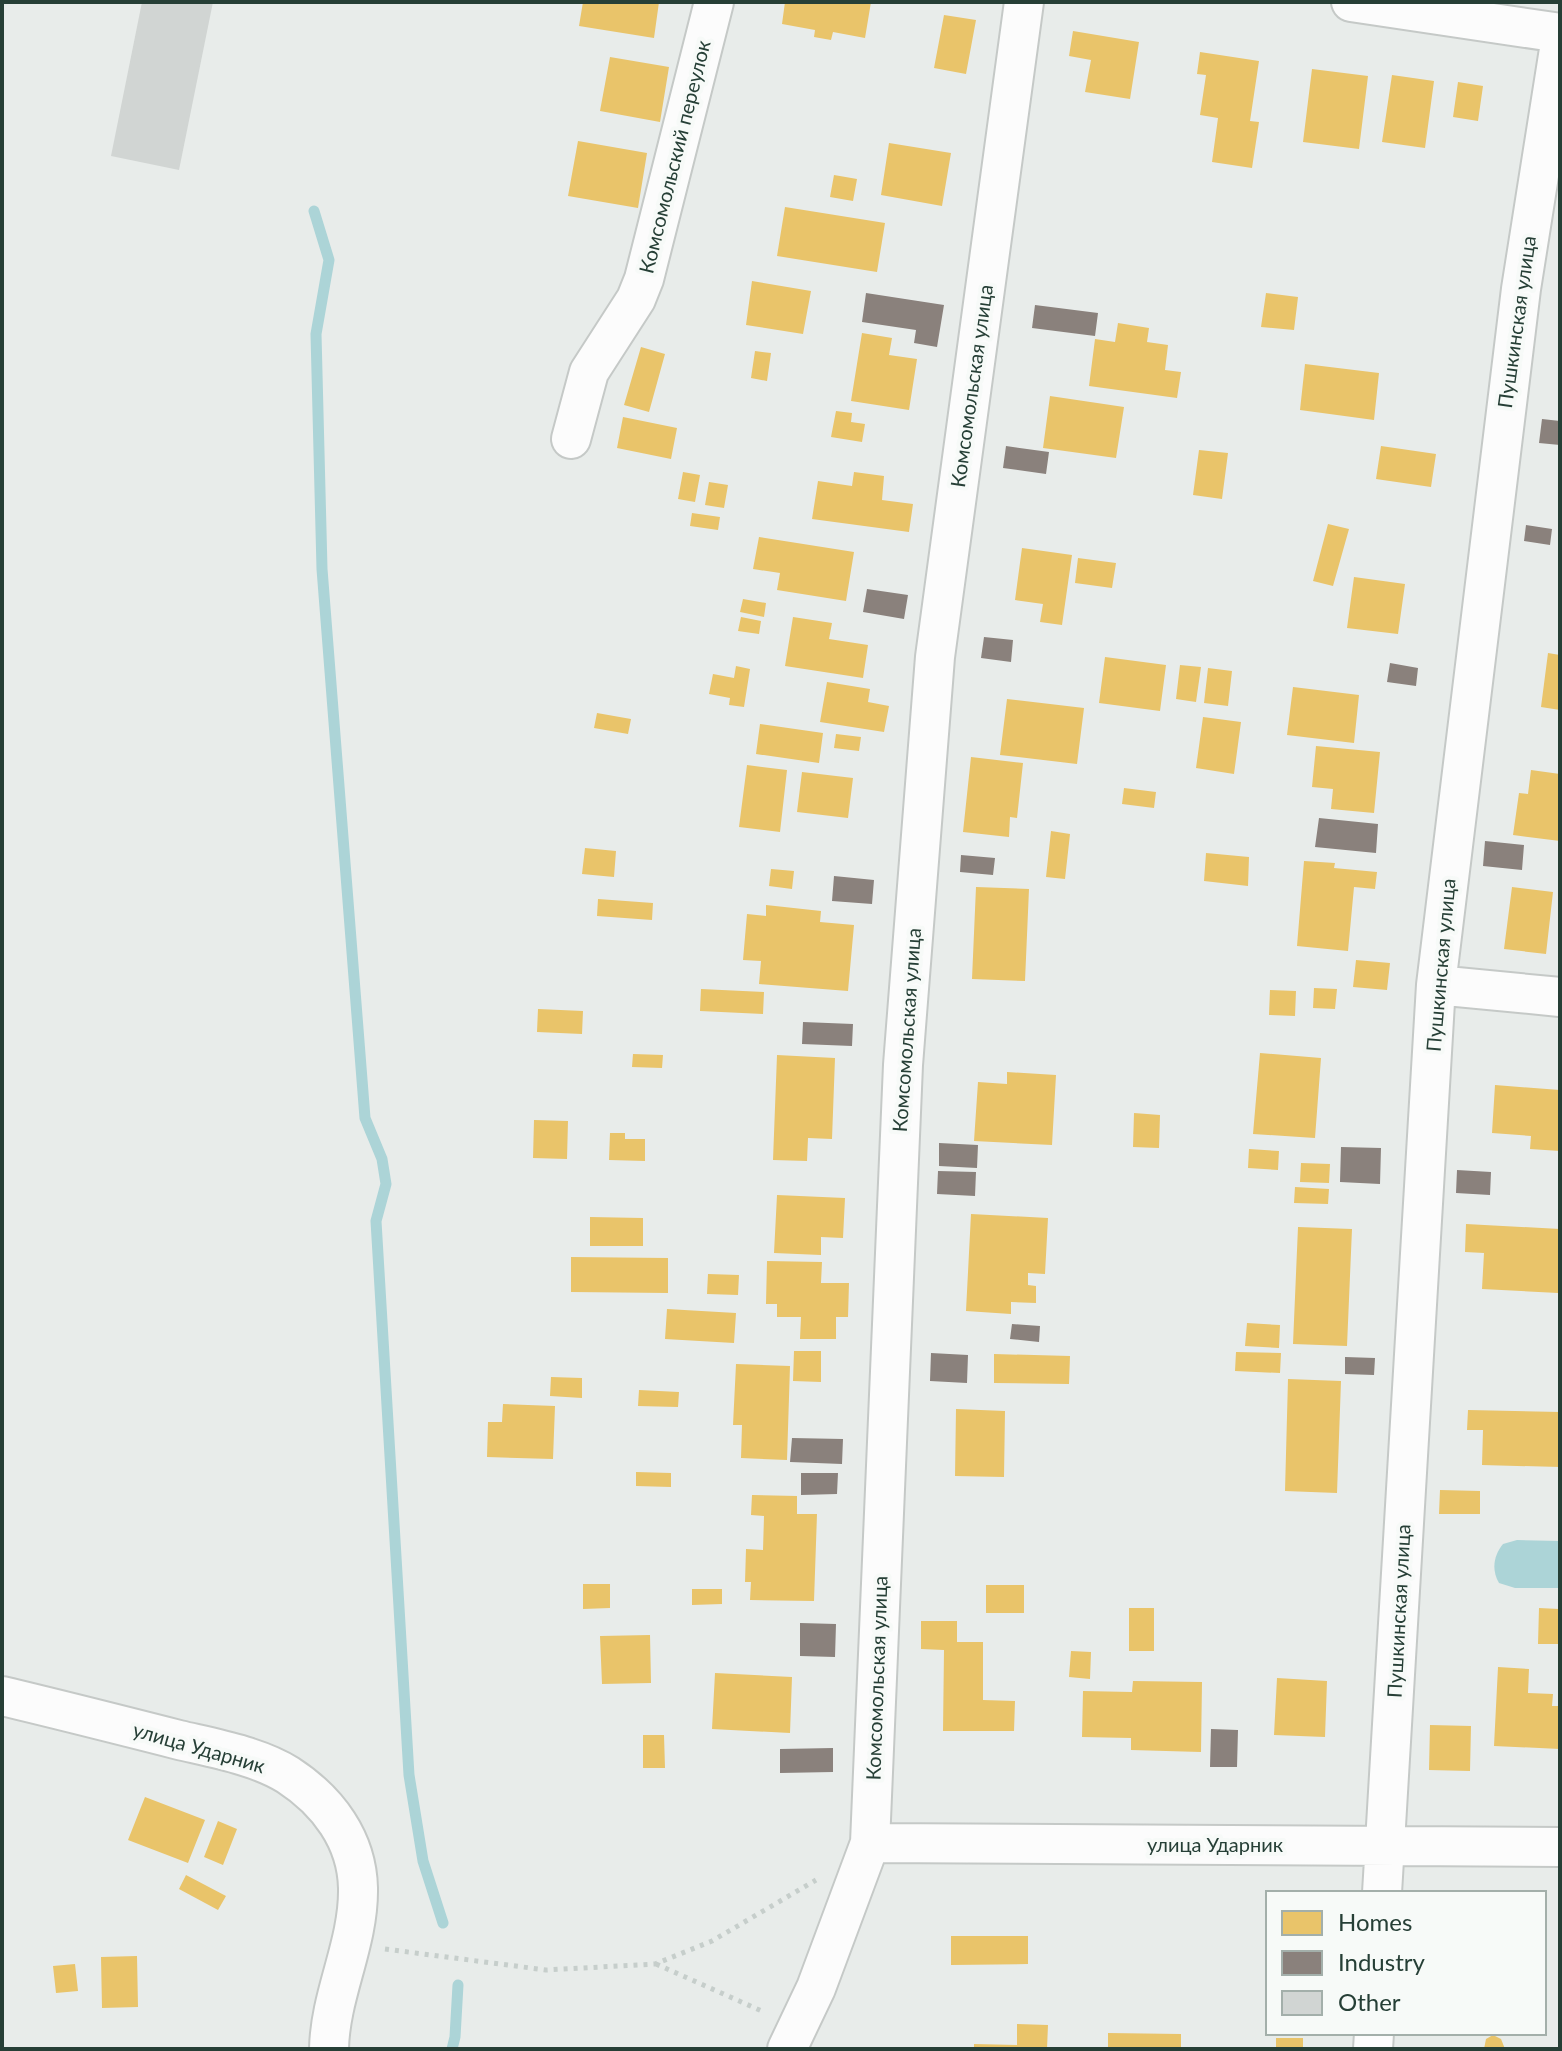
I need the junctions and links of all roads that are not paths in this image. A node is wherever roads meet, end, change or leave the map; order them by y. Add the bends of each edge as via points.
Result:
1 (714, 2) edge
2 (1024, 2) edge
3 (1351, 2) edge
4 (1560, 33) edge
5 (1560, 43) edge
6 (571, 439) dead end
7 (1436, 985) junction
8 (1560, 997) edge
9 (2, 1696) edge
10 (870, 1843) junction
11 (1385, 1846) junction
12 (1560, 1847) edge
13 (1382, 1891) edge
14 (791, 2041) edge
15 (329, 2049) edge

1 - 6 street, Комсомольский переулок via 644,279 589,372
2 - 10 street, Комсомольская улица via 935,657 903,1065
3 - 4 street
5 - 7 street, Пушкинская улица via 1521,289
7 - 8 street
7 - 11 street, Пушкинская улица
9 - 15 street, улица Ударник via 237,1754 287,1774 326,1807 351,1843 358,1888
10 - 11 street, улица Ударник
10 - 14 street, Комсомольская улица
11 - 12 street, улица Ударник
11 - 13 street, Пушкинская улица

